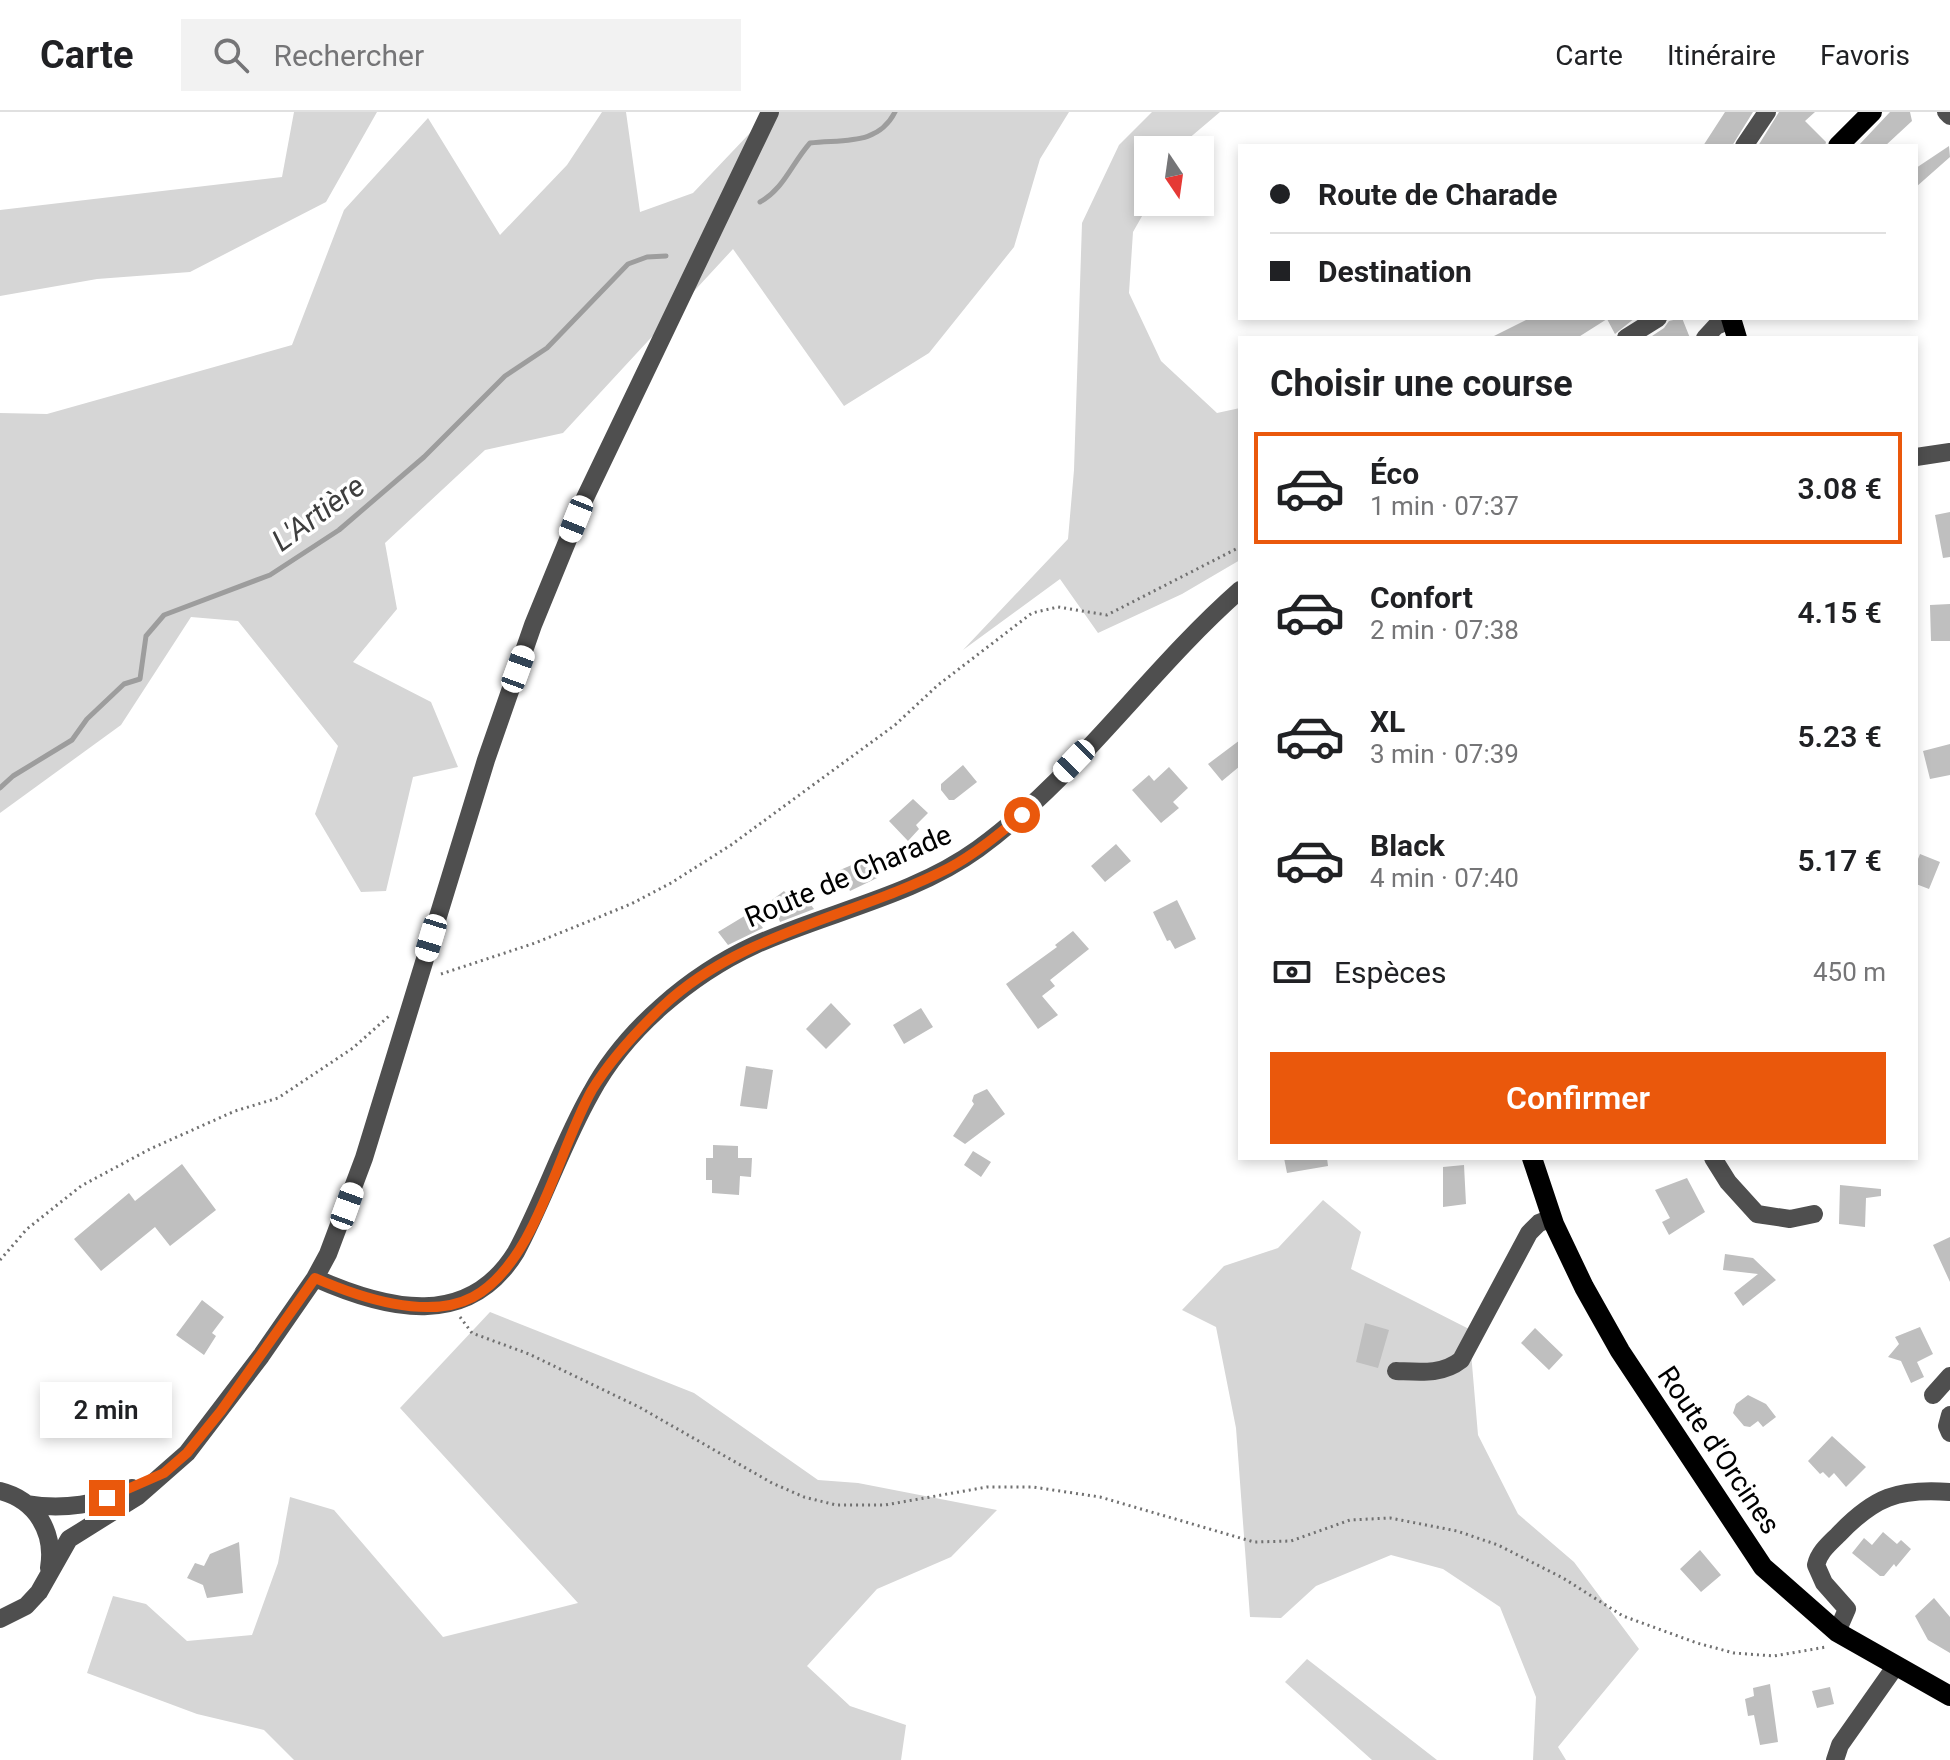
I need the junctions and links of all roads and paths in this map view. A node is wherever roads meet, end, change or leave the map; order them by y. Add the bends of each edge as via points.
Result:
1 (770, 112) edge
2 (1767, 112) edge
3 (1872, 112) edge
4 (1745, 144) edge
5 (1840, 144) edge
6 (1655, 320) edge
7 (1629, 336) edge
8 (1950, 452) edge
9 (1918, 457) edge
10 (1238, 548) edge
11 (1238, 592) edge
12 (437, 975) dead end
13 (413, 997) junction
14 (1533, 1160) edge
15 (1714, 1160) edge
16 (1814, 1214) dead end
17 (1552, 1218) junction
18 (0, 1260) edge
19 (315, 1278) junction
20 (450, 1305) junction
21 (1396, 1371) dead end
22 (1950, 1376) edge
23 (1933, 1395) dead end
24 (1950, 1415) edge
25 (1950, 1433) edge
26 (164, 1473) junction
27 (0, 1476) edge
28 (4, 1492) edge
29 (1950, 1492) edge
30 (27, 1504) junction
31 (48, 1575) junction
32 (0, 1619) edge
33 (1839, 1634) junction
34 (1895, 1667) junction
35 (1950, 1696) edge
36 (1835, 1760) edge

1 - 13 street via 558,562 486,760
2 - 4 street
3 - 5 main road
6 - 7 street
8 - 9 street
10 - 12 path via 1107,615 1058,607 1032,613 895,725 671,883 535,943
11 - 20 street, Route de Charade via 1022,815 972,853 885,895 755,945 710,969 664,1006 622,1048 591,1093 507,1267 485,1289
13 - 18 path via 353,1048 278,1098 235,1111 81,1186 27,1229
13 - 19 street via 352,1194
14 - 17 main road, Route d'Orcines
15 - 16 street via 1757,1214 1790,1219
17 - 21 street via 1529,1233 1461,1360 1435,1372
17 - 33 main road, Route d'Orcines via 1620,1351 1763,1567
19 - 20 street, Route de Charade via 386,1301
19 - 26 street via 221,1411
20 - 33 path via 472,1333 639,1407 772,1483 836,1505 885,1505 987,1487 1033,1487 1100,1497 1254,1542 1291,1541 1350,1520 1390,1518 1498,1545 1623,1616 1734,1653 1793,1655 1827,1647
22 - 23 street
24 - 25 street
26 - 30 street via 107,1498 66,1507
26 - 31 street via 138,1496 69,1539
27 - 28 street
28 - 30 street
29 - 33 street via 1913,1491 1881,1498 1823,1550 1818,1572 1847,1609
30 - 31 street via 46,1527 51,1546
31 - 32 street via 26,1606
33 - 34 main road, Route d'Orcines
34 - 35 main road, Route d'Orcines
34 - 36 street

